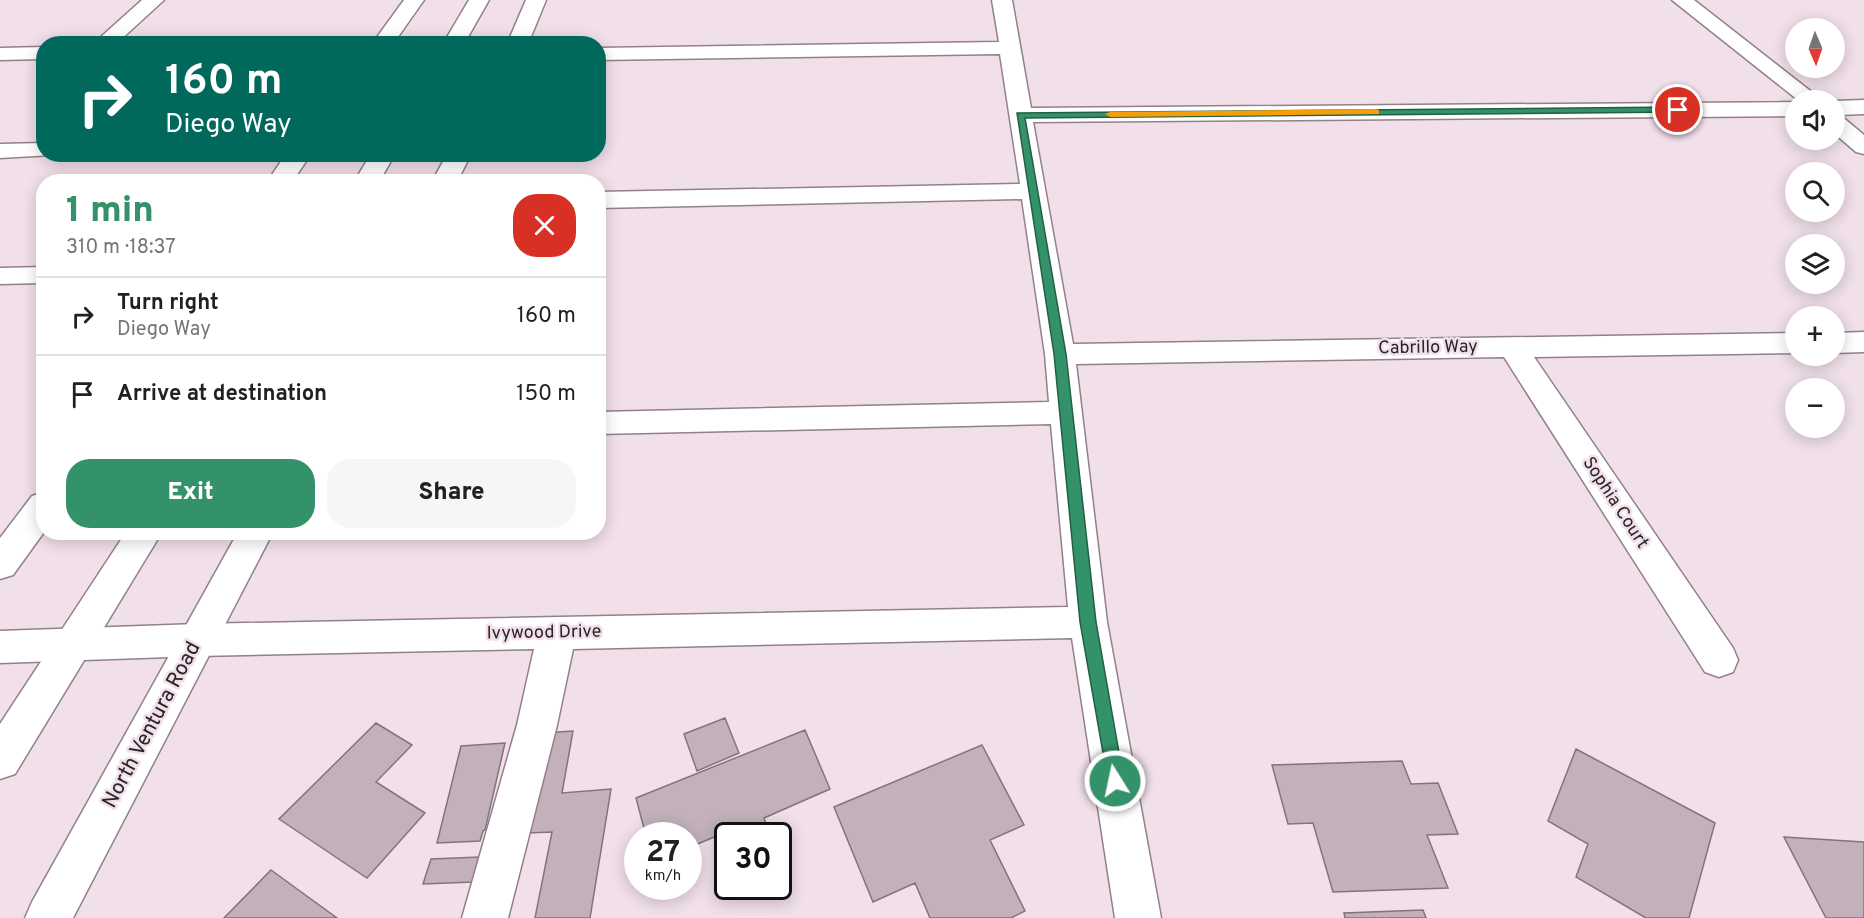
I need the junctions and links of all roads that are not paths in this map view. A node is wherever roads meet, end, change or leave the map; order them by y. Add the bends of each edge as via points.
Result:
1 (154, 0) edge
2 (414, 0) edge
3 (479, 0) edge
4 (536, 0) edge
5 (1002, 0) edge
6 (1682, 0) edge
7 (112, 36) edge
8 (388, 36) edge
9 (458, 36) edge
10 (520, 36) edge
11 (1010, 48) junction
12 (0, 54) edge
13 (36, 54) edge
14 (606, 54) edge
15 (1798, 90) edge
16 (1864, 107) edge
17 (1845, 108) edge
18 (1785, 109) edge
19 (1020, 115) junction
20 (1845, 130) edge
21 (1864, 147) edge
22 (36, 150) edge
23 (0, 151) edge
24 (1033, 191) junction
25 (606, 200) edge
26 (36, 275) edge
27 (0, 276) edge
28 (1864, 342) edge
29 (1785, 343) edge
30 (1845, 343) edge
31 (1512, 346) junction
32 (1060, 354) junction
33 (1066, 413) junction
34 (606, 423) edge
35 (36, 516) edge
36 (140, 540) edge
37 (252, 540) edge
38 (0, 565) edge
39 (1088, 622) junction
40 (557, 633) junction
41 (198, 640) junction
42 (75, 643) junction
43 (0, 647) edge
44 (1719, 660) dead end
45 (0, 760) edge
46 (48, 918) edge
47 (485, 918) edge
48 (1138, 918) edge

1 - 7 street
2 - 8 street
3 - 9 street
4 - 10 street
5 - 11 street
6 - 15 street
11 - 14 street
11 - 19 street
12 - 13 street
16 - 17 street
18 - 19 street
19 - 24 street
20 - 21 street
22 - 23 street
24 - 25 street
24 - 32 street
26 - 27 street
28 - 30 street
29 - 31 street, Cabrillo Way
31 - 32 street, Cabrillo Way
31 - 44 street, Sophia Court
32 - 33 street
33 - 34 street
33 - 39 street
35 - 38 street
36 - 42 street
37 - 41 street, North Ventura Road
39 - 40 street, Ivywood Drive
39 - 48 street
40 - 41 street, Ivywood Drive
40 - 47 street via 537,725
41 - 42 street, Ivywood Drive
41 - 46 street, North Ventura Road
42 - 43 street, Ivywood Drive
42 - 45 street

